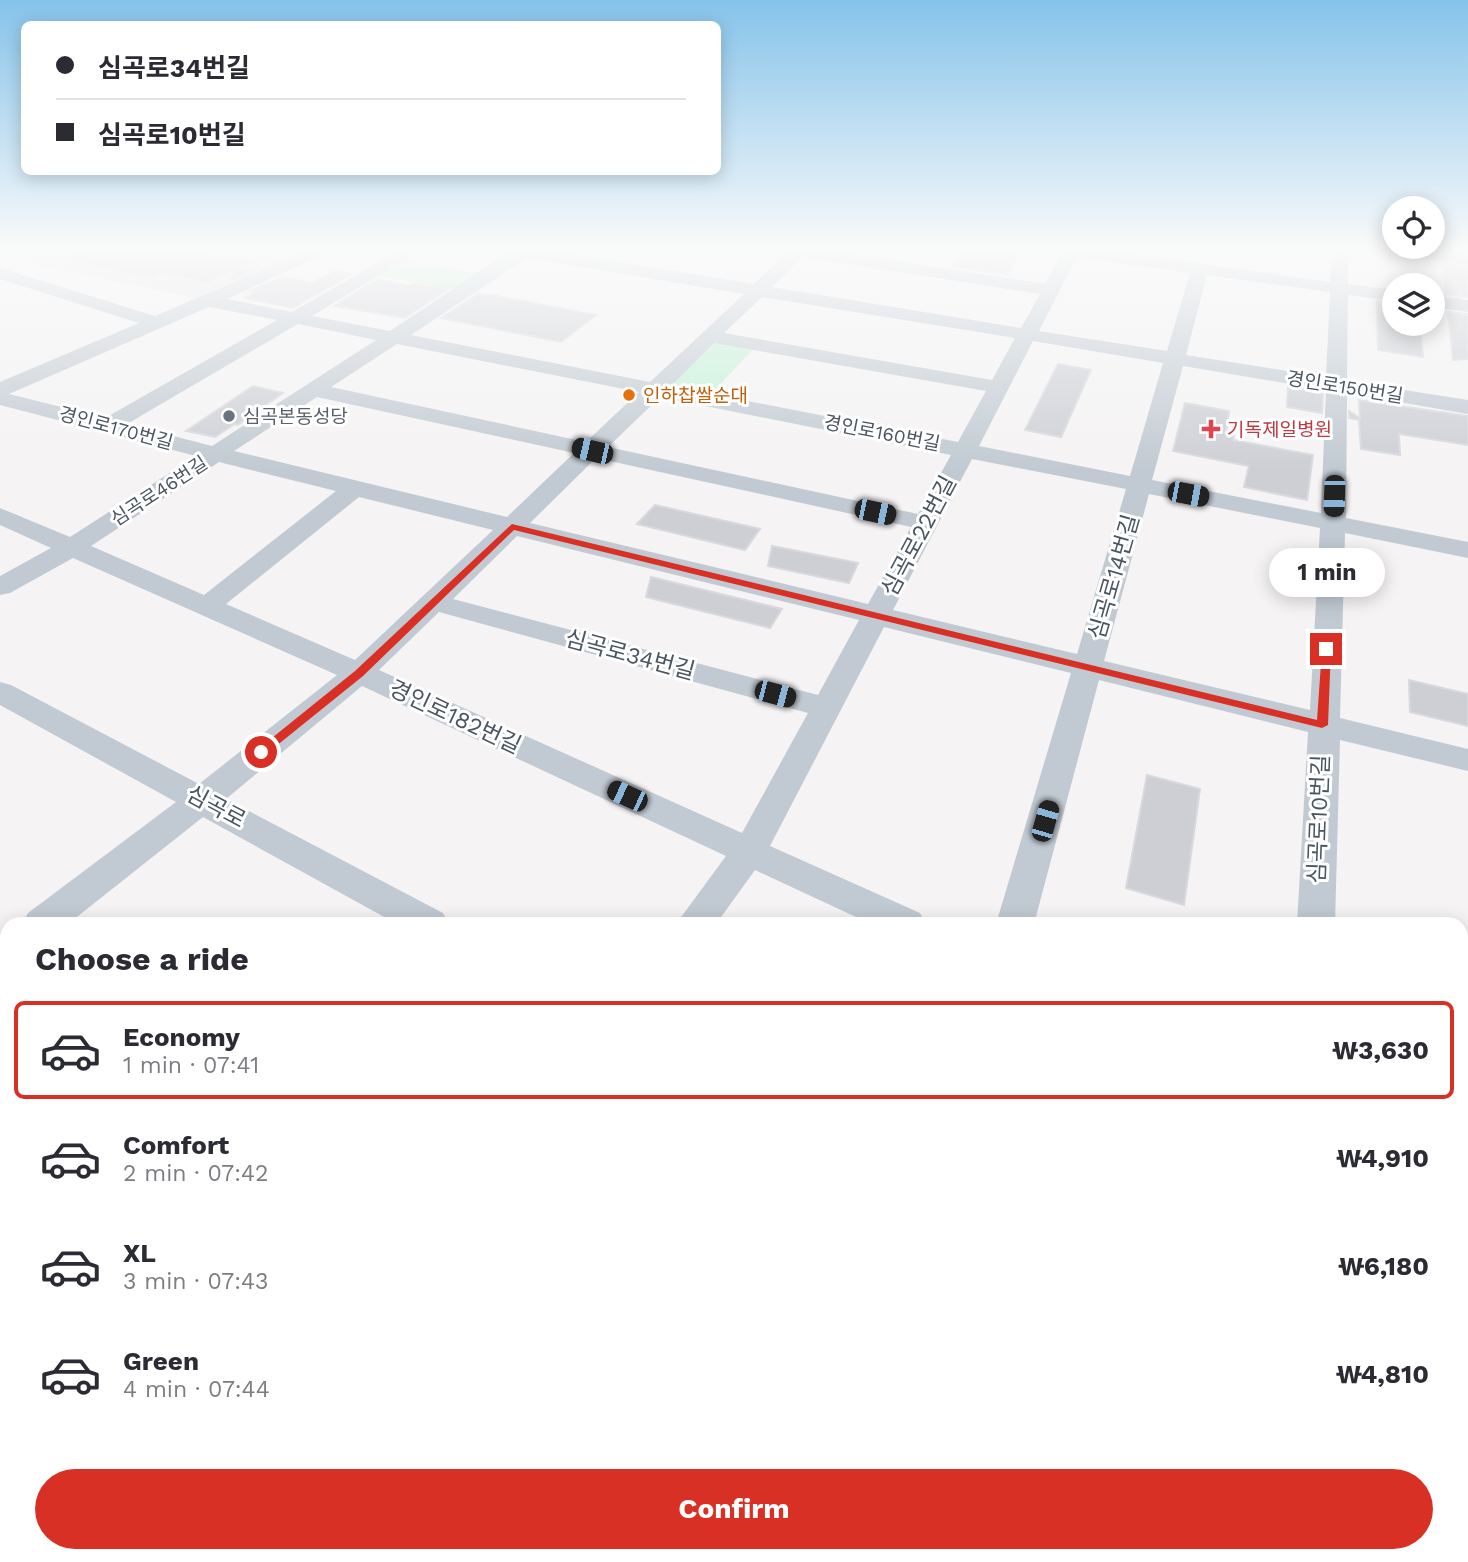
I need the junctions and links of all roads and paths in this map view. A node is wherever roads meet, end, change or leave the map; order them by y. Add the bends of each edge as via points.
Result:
1 (155, 324) edge
2 (283, 324) edge
3 (330, 324) edge
4 (415, 324) edge
5 (724, 324) edge
6 (959, 324) edge
7 (1033, 324) edge
8 (1185, 324) edge
9 (1339, 324) edge
10 (1027, 335) junction
11 (396, 337) junction
12 (711, 337) junction
13 (1176, 359) junction
14 (1338, 385) junction
15 (999, 387) junction
16 (658, 388) junction
17 (0, 390) edge
18 (314, 390) junction
19 (0, 398) edge
20 (1468, 407) edge
21 (108, 426) junction
22 (965, 449) junction
23 (592, 451) junction
24 (216, 454) junction
25 (1140, 484) junction
26 (355, 488) junction
27 (0, 516) edge
28 (927, 523) junction
29 (1333, 523) junction
30 (512, 527) junction
31 (71, 548) junction
32 (1468, 550) edge
33 (0, 587) edge
34 (433, 602) junction
35 (206, 607) junction
36 (877, 616) junction
37 (1089, 668) junction
38 (359, 673) junction
39 (0, 692) edge
40 (827, 708) junction
41 (1322, 725) junction
42 (1468, 760) edge
43 (202, 800) junction
44 (749, 852) junction
45 (50, 917) edge
46 (417, 917) edge
47 (700, 917) edge
48 (892, 917) edge
49 (1017, 917) edge
50 (1316, 917) edge

1 - 17 street
2 - 21 street
3 - 11 street, 경인로160번길
4 - 11 street, 심곡로46번길
5 - 12 street
6 - 10 street, 경인로150번길
7 - 10 street, 심곡로22번길
8 - 13 street, 심곡로14번길
9 - 14 street, 심곡로10번길
10 - 13 street, 경인로150번길
10 - 15 street, 심곡로22번길
11 - 16 street, 경인로160번길
11 - 18 street, 심곡로46번길
12 - 15 street
12 - 16 street
13 - 14 street, 경인로150번길
13 - 25 street, 심곡로14번길
14 - 20 street, 경인로150번길
14 - 29 street, 심곡로10번길
15 - 22 street, 심곡로22번길
16 - 22 street, 경인로160번길
16 - 23 street
18 - 23 street
18 - 24 street, 심곡로46번길
19 - 21 street, 경인로170번길
21 - 24 street, 경인로170번길
22 - 25 street, 경인로160번길
22 - 28 street, 심곡로22번길
23 - 28 street
23 - 30 street
24 - 26 street, 경인로170번길
24 - 31 street, 심곡로46번길
25 - 29 street, 경인로160번길
25 - 37 street, 심곡로14번길
26 - 30 street, 경인로170번길
26 - 35 street
27 - 31 street, 경인로182번길
28 - 36 street, 심곡로22번길
29 - 32 street, 경인로160번길
29 - 41 street, 심곡로10번길
30 - 34 street
30 - 36 street, 경인로170번길
31 - 33 street, 심곡로46번길
31 - 35 street, 경인로182번길
34 - 38 street
34 - 40 street, 심곡로34번길
35 - 38 street, 경인로182번길
36 - 37 street, 경인로170번길
36 - 40 street, 심곡로22번길
37 - 41 street, 경인로170번길
37 - 49 street, 심곡로14번길
38 - 43 street
38 - 44 street, 경인로182번길
39 - 43 street, 심곡로
40 - 44 street, 심곡로22번길
41 - 42 street, 경인로170번길
41 - 50 street, 심곡로10번길
43 - 45 street
43 - 46 street, 심곡로
44 - 47 street, 심곡로22번길
44 - 48 street, 경인로182번길

